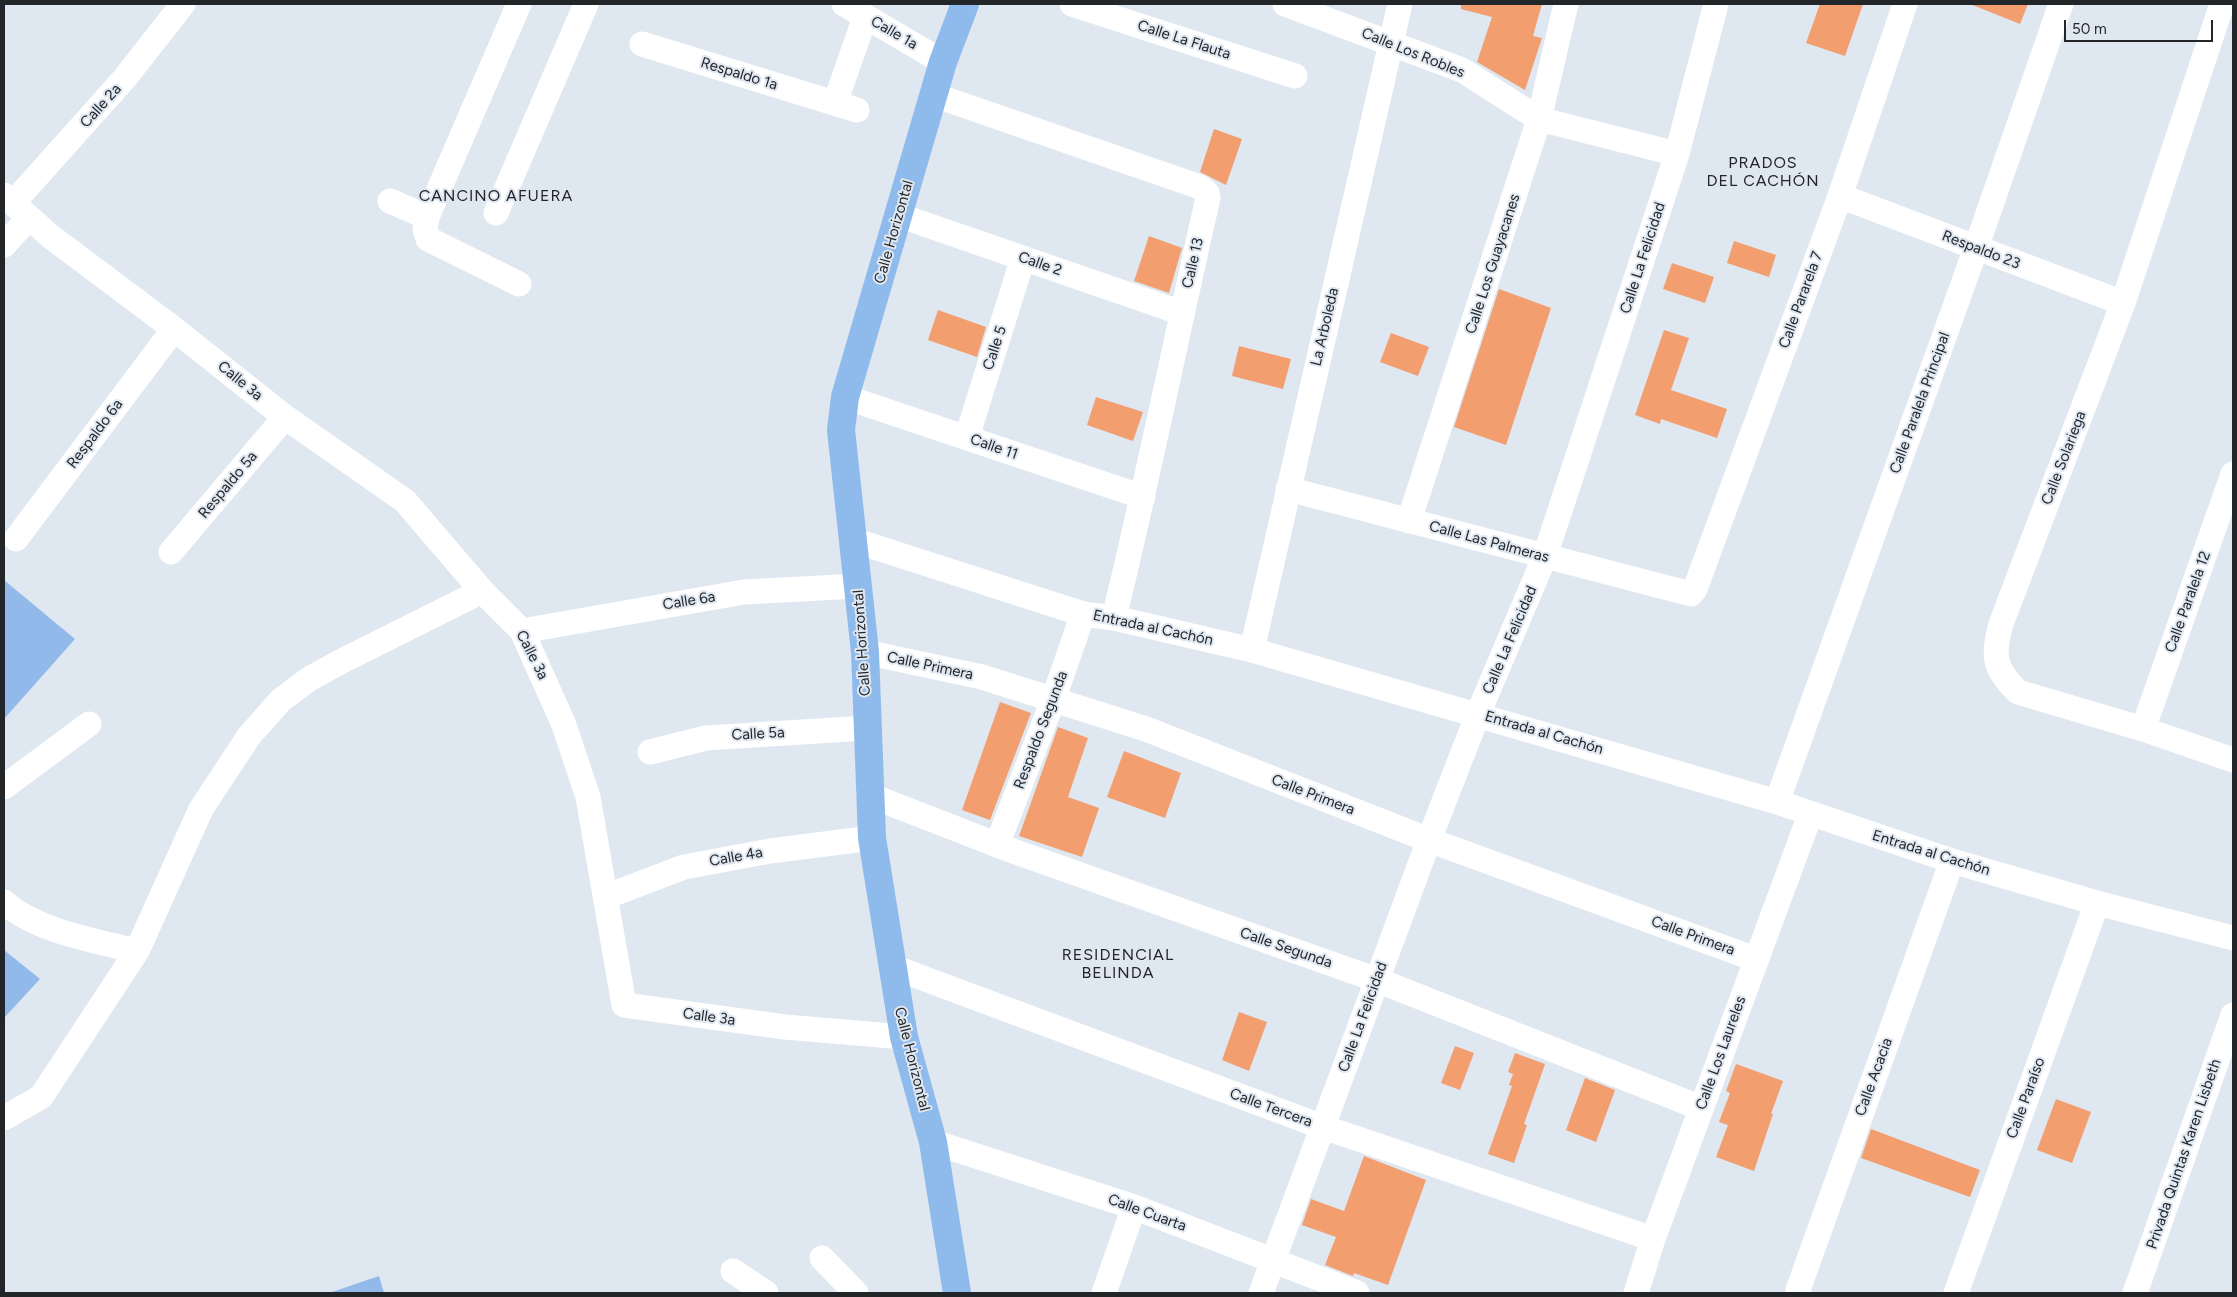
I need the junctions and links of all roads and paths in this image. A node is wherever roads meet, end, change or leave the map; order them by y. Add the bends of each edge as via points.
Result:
1 (183, 4) edge
2 (519, 4) edge
3 (586, 4) edge
4 (844, 4) edge
5 (965, 4) edge
6 (1072, 4) edge
7 (1285, 4) edge
8 (1400, 4) edge
9 (1566, 4) edge
10 (1716, 4) edge
11 (1905, 4) edge
12 (2061, 4) edge
13 (2222, 4) edge
14 (865, 17) junction
15 (1391, 43) junction
16 (642, 44) dead end
17 (944, 62) junction
18 (1295, 76) dead end
19 (934, 95) junction
20 (1539, 119) junction
21 (1677, 154) junction
22 (1840, 196) junction
23 (390, 201) dead end
24 (15, 206) edge
25 (496, 213) dead end
26 (898, 215) junction
27 (426, 217) junction
28 (4, 246) edge
29 (1976, 248) junction
30 (1023, 258) junction
31 (519, 284) dead end
32 (2123, 303) junction
33 (1182, 313) junction
34 (174, 329) junction
35 (845, 397) junction
36 (285, 418) junction
37 (967, 438) junction
38 (2233, 474) edge
39 (1288, 489) junction
40 (1143, 497) junction
41 (1409, 521) junction
42 (16, 539) dead end
43 (853, 540) junction
44 (171, 552) dead end
45 (1545, 556) junction
46 (858, 586) junction
47 (482, 591) junction
48 (1691, 594) joint
49 (1083, 614) junction
50 (1114, 618) junction
51 (522, 631) junction
52 (1252, 650) junction
53 (865, 652) junction
54 (1054, 700) junction
55 (1478, 714) junction
56 (89, 724) dead end
57 (866, 728) junction
58 (2143, 729) junction
59 (650, 752) dead end
60 (2233, 760) edge
61 (4, 787) edge
62 (869, 795) junction
63 (1777, 802) junction
64 (1810, 814) junction
65 (872, 838) junction
66 (1429, 840) junction
67 (997, 845) junction
68 (1952, 861) junction
69 (605, 898) junction
70 (4, 902) edge
71 (2097, 903) junction
72 (2233, 938) edge
73 (137, 951) junction
74 (1755, 959) junction
75 (893, 967) junction
76 (1377, 980) junction
77 (2233, 1015) edge
78 (904, 1037) junction
79 (1701, 1108) junction
80 (4, 1118) edge
81 (1322, 1127) junction
82 (933, 1142) junction
83 (1134, 1207) junction
84 (1653, 1239) junction
85 (822, 1258) dead end
86 (1272, 1262) junction
87 (734, 1271) dead end
88 (766, 1293) edge
89 (856, 1293) edge
90 (957, 1293) edge
91 (1104, 1293) edge
92 (1261, 1293) edge
93 (1357, 1293) edge
94 (1636, 1293) edge
95 (1798, 1293) edge
96 (1956, 1293) edge
97 (2135, 1293) edge

1 - 24 street, Calle 2a via 124,79
2 - 27 street
3 - 25 street
4 - 14 street, Calle 1a
5 - 17 main road, Calle Horizontal
6 - 18 street, Calle La Flauta
7 - 15 street, Calle Los Robles
8 - 15 street, La Arboleda
9 - 20 street, Calle Los Guayacanes
10 - 21 street, Calle La Felicidad
11 - 22 street, Calle Pararela 7
12 - 29 street, Calle Paralela Principal
13 - 32 street, Calle Solariega
14 - 16 street, Respaldo 1a via 846,106
14 - 17 street, Calle 1a
15 - 20 street, Calle Los Robles via 1462,70
15 - 39 street, La Arboleda
17 - 19 main road, Calle Horizontal
19 - 26 main road, Calle Horizontal
19 - 33 street, Calle 13 via 1200,187 1207,193
20 - 21 street, Calle Los Robles
20 - 41 street, Calle Los Guayacanes
21 - 45 street, Calle La Felicidad
22 - 29 street, Respaldo 23
22 - 48 street, Calle Pararela 7
23 - 27 street
24 - 28 street, Calle 2a
24 - 34 street, Calle 3a
26 - 30 street, Calle 2
26 - 35 main road, Calle Horizontal
27 - 31 street via 428,238
29 - 32 street, Respaldo 23
29 - 63 street, Calle Paralela Principal
30 - 33 street, Calle 2
30 - 37 street, Calle 5
32 - 58 street, Calle Solariega via 1995,644 1996,663 2004,679 2018,692
33 - 40 street, Calle 13
34 - 36 street, Calle 3a
34 - 42 street, Respaldo 6a
35 - 37 street, Calle 11
35 - 43 main road, Calle Horizontal via 841,430
36 - 44 street, Respaldo 5a
36 - 47 street, Calle 3a via 405,500
37 - 40 street, Calle 11
38 - 58 street, Calle Paralela 12
39 - 41 street, Calle Las Palmeras
39 - 52 street, La Arboleda
40 - 50 street, Calle 13
41 - 45 street, Calle Las Palmeras
43 - 46 main road, Calle Horizontal
43 - 49 street, Entrada al Cachón
45 - 48 street, Calle Las Palmeras
45 - 55 street, Calle La Felicidad
46 - 51 street, Calle 6a via 744,592
46 - 53 main road, Calle Horizontal
47 - 51 street, Calle 3a
47 - 73 street via 342,661 309,679 281,700 249,736 201,810
49 - 50 street, Entrada al Cachón
49 - 54 street, Respaldo Segunda
50 - 52 street, Entrada al Cachón
51 - 69 street, Calle 3a via 564,725 588,797
52 - 55 street, Entrada al Cachón
53 - 54 street, Calle Primera via 982,678
53 - 57 main road, Calle Horizontal
54 - 66 street, Calle Primera via 1146,729
54 - 67 street, Respaldo Segunda
55 - 63 street, Entrada al Cachón
55 - 66 street, Calle La Felicidad
56 - 61 street
57 - 59 street, Calle 5a via 706,738
57 - 62 main road, Calle Horizontal
58 - 60 street, Calle Solariega
62 - 65 main road, Calle Horizontal
62 - 67 street, Calle Segunda
63 - 64 street, Entrada al Cachón
64 - 68 street, Entrada al Cachón
64 - 74 street, Calle Los Laureles
65 - 69 street, Calle 4a via 770,851 684,867
65 - 75 main road, Calle Horizontal
66 - 74 street, Calle Primera
66 - 76 street, Calle La Felicidad
67 - 76 street, Calle Segunda
68 - 71 street, Entrada al Cachón
68 - 95 street, Calle Acacia
69 - 78 street, Calle 3a via 624,1005 785,1027
70 - 73 street via 12,910 66,935
71 - 72 street, Entrada al Cachón
71 - 96 street, Calle Paraíso
73 - 80 street via 41,1096
74 - 79 street, Calle Los Laureles
75 - 78 main road, Calle Horizontal
75 - 81 street, Calle Tercera
76 - 79 street, Calle Segunda
76 - 81 street, Calle La Felicidad
77 - 97 street, Privada Quintas Karen Lisbeth
78 - 82 main road, Calle Horizontal
79 - 84 street, Calle Los Laureles
81 - 84 street, Calle Tercera
81 - 86 street, Calle La Felicidad
82 - 83 street, Calle Cuarta
82 - 90 main road, Calle Horizontal
83 - 86 street, Calle Cuarta
83 - 91 street
84 - 94 street, Calle Los Laureles
85 - 89 street
86 - 92 street, Calle La Felicidad
86 - 93 street, Calle Cuarta
87 - 88 street

